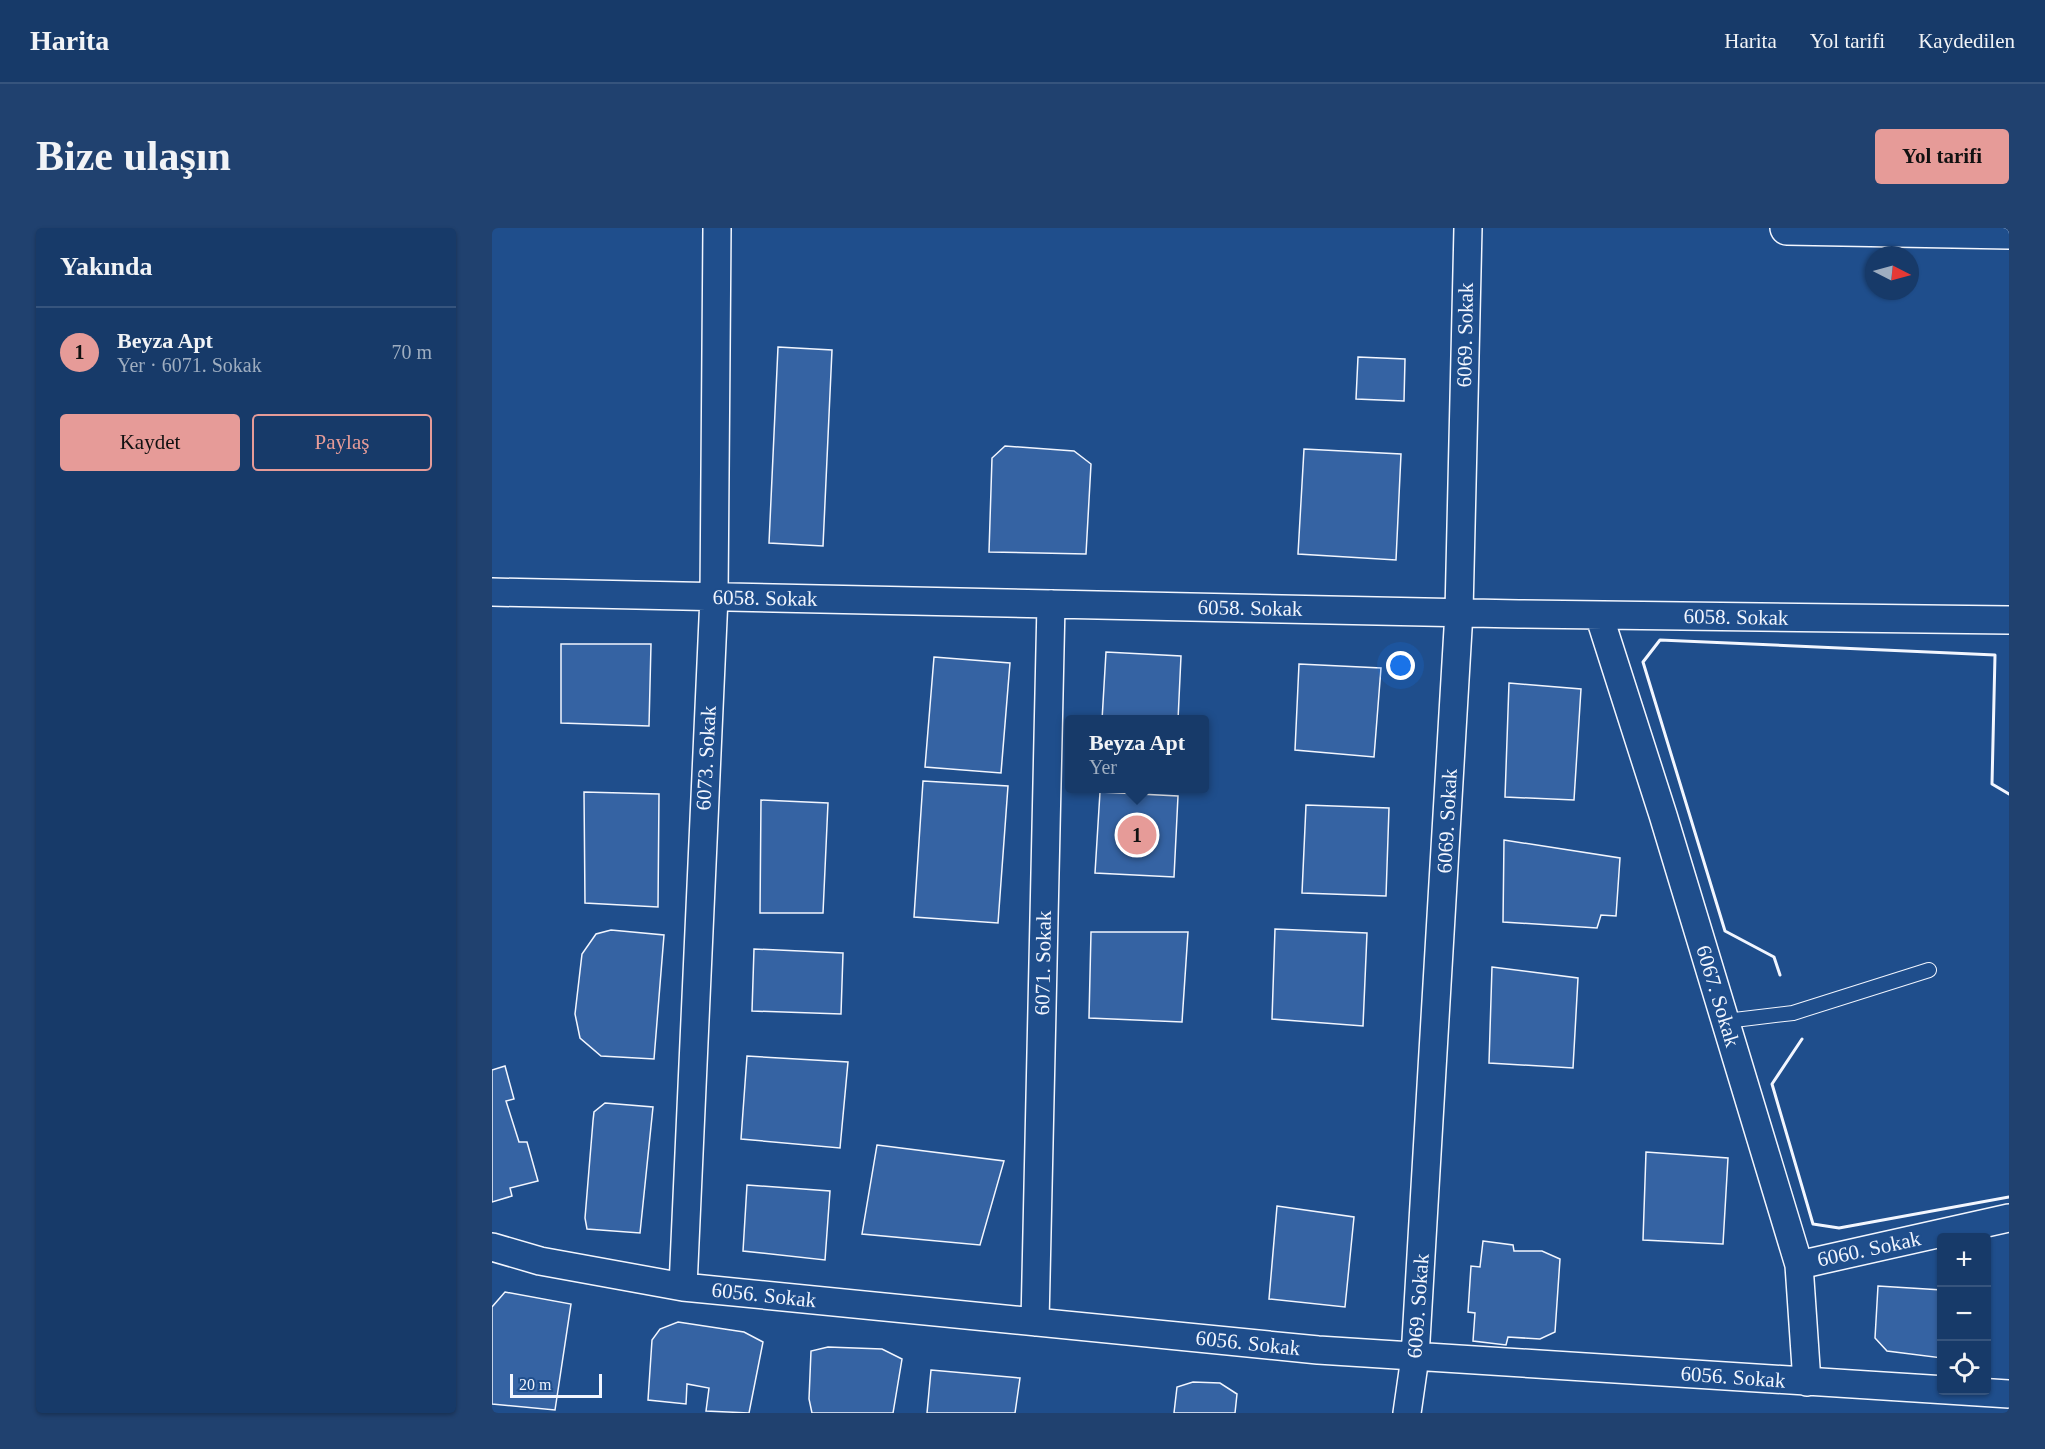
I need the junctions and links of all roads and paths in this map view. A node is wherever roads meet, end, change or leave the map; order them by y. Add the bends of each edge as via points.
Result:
1 (717, 228) edge
2 (1468, 228) edge
3 (1787, 228) edge
4 (2009, 232) edge
5 (492, 592) edge
6 (714, 597) junction
7 (1051, 604) junction
8 (1459, 612) junction
9 (1599, 615) junction
10 (2009, 620) edge
11 (1929, 970) dead end
12 (1726, 1022) junction
13 (2009, 1218) edge
14 (492, 1247) edge
15 (1799, 1265) junction
16 (683, 1287) junction
17 (1035, 1322) junction
18 (1415, 1357) junction
19 (1806, 1382) junction
20 (2009, 1395) edge
21 (1407, 1413) edge

1 - 6 street, 6073. Sokak
2 - 8 street, 6069. Sokak
3 - 4 highway
5 - 6 street, 6058. Sokak
6 - 7 street, 6058. Sokak
6 - 16 street, 6073. Sokak
7 - 8 street, 6058. Sokak
7 - 17 street, 6071. Sokak
8 - 9 street, 6058. Sokak
8 - 18 street, 6069. Sokak
9 - 10 street, 6058. Sokak
9 - 12 street, 6067. Sokak
11 - 12 lane via 1793,1013
12 - 15 street, 6067. Sokak
13 - 15 street, 6060. Sokak
14 - 16 street, 6056. Sokak via 540,1262
15 - 19 street, 6067. Sokak
16 - 17 street, 6056. Sokak
17 - 18 street, 6056. Sokak
18 - 19 street, 6056. Sokak
18 - 21 street, 6069. Sokak
19 - 20 street, 6056. Sokak

